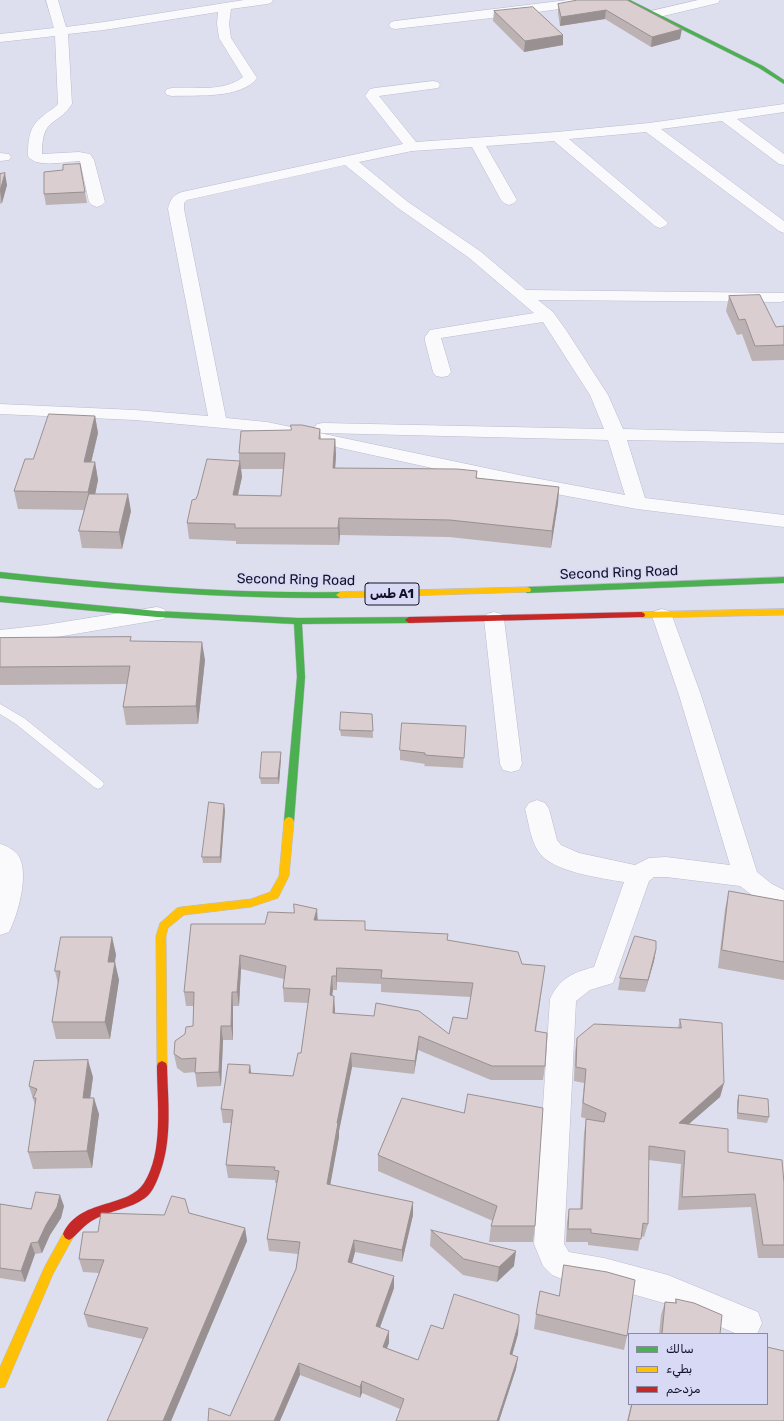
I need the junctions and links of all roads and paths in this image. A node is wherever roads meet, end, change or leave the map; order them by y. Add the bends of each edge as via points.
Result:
1 (52, 0) edge
2 (267, 0) edge
3 (595, 0) edge
4 (626, 0) edge
5 (714, 0) edge
6 (230, 4) edge
7 (656, 14) junction
8 (395, 26) dead end
9 (61, 30) junction
10 (0, 38) edge
11 (784, 82) edge
12 (433, 85) dead end
13 (172, 92) dead end
14 (784, 108) edge
15 (726, 117) junction
16 (649, 128) junction
17 (557, 136) junction
18 (478, 142) junction
19 (412, 147) junction
20 (348, 161) junction
21 (784, 161) edge
22 (509, 200) dead end
23 (97, 202) dead end
24 (660, 223) dead end
25 (784, 228) edge
26 (524, 295) junction
27 (781, 297) dead end
28 (547, 316) junction
29 (442, 372) dead end
30 (0, 409) edge
31 (218, 422) junction
32 (267, 427) junction
33 (616, 435) junction
34 (784, 438) edge
35 (637, 503) junction
36 (784, 521) edge
37 (0, 575) edge
38 (784, 580) edge
39 (0, 599) edge
40 (784, 612) edge
41 (157, 614) junction
42 (662, 616) junction
43 (494, 619) junction
44 (298, 621) junction
45 (0, 637) edge
46 (0, 708) edge
47 (512, 764) dead end
48 (98, 784) dead end
49 (537, 809) dead end
50 (0, 853) edge
51 (639, 875) junction
52 (746, 877) junction
53 (784, 900) edge
54 (0, 924) edge
55 (747, 1322) dead end
56 (0, 1382) edge

1 - 9 street
2 - 6 street
3 - 8 street
4 - 7 main road
5 - 7 street
6 - 9 street via 104,26
6 - 13 street via 223,24 225,38 250,78 245,84 234,88
7 - 11 main road via 761,67
9 - 10 street
9 - 23 street via 65,104 63,109 38,128 35,156 42,159 84,157 87,160
12 - 19 street via 375,92 372,96
14 - 15 street
15 - 16 street
15 - 21 street
16 - 17 street
16 - 25 street
17 - 18 street
17 - 24 street
18 - 19 street
18 - 22 street
19 - 20 street
20 - 26 street via 404,205 474,254
20 - 31 street via 196,194 177,202 176,209
26 - 27 street
26 - 28 street
28 - 29 street via 436,334 433,341
28 - 33 street via 599,395
30 - 31 street via 135,415
31 - 32 street
32 - 33 street
32 - 35 street
33 - 34 street
33 - 35 street
35 - 36 street
37 - 38 main road, Second Ring Road / طس A1 via 146,590 308,596 613,588
39 - 41 main road, طس A1
40 - 42 main road, طس A1
41 - 44 main road, طس A1
41 - 45 street
42 - 43 main road, طس A1
42 - 52 street via 690,695
43 - 44 main road, طس A1
43 - 47 street
44 - 56 main road via 301,678 284,876 274,895 251,902 181,911 164,926 161,936 162,1143 156,1168 146,1191 81,1219 71,1230 55,1257
46 - 48 lane
49 - 51 street via 547,846 560,856 578,864
50 - 54 street via 9,861 11,885
51 - 52 street via 649,868 666,867
51 - 55 street via 604,975 574,985 563,999 549,1244 553,1256 562,1265 604,1272 668,1290
52 - 53 street via 758,888

